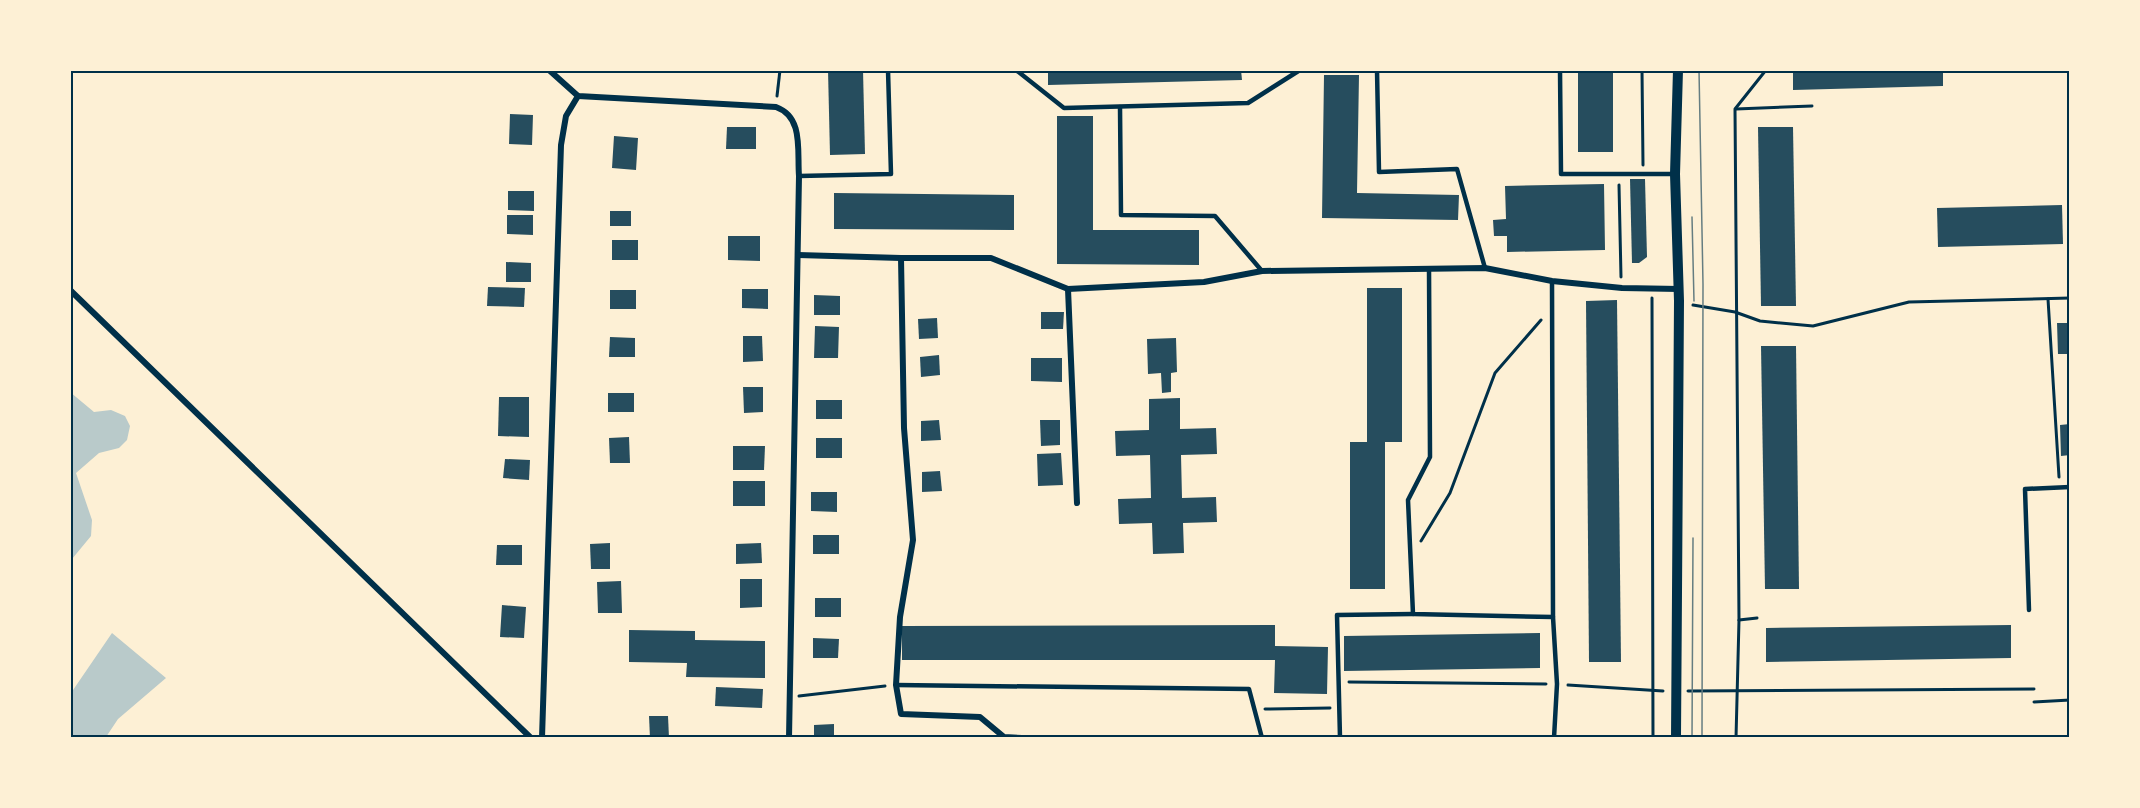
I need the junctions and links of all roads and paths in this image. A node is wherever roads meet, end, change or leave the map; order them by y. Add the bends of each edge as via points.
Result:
1 (549, 70) edge
2 (780, 70) edge
3 (888, 70) edge
4 (1016, 70) edge
5 (1300, 70) edge
6 (1377, 70) edge
7 (1560, 70) edge
8 (1641, 70) edge
9 (1678, 70) edge
10 (1766, 70) edge
11 (578, 96) junction
12 (1120, 106) junction
13 (1812, 106) dead end
14 (776, 108) junction
15 (1735, 109) junction
16 (1619, 173) junction
17 (1643, 173) junction
18 (1675, 174) junction
19 (799, 176) junction
20 (798, 255) junction
21 (901, 258) junction
22 (1485, 268) junction
23 (1429, 269) junction
24 (1262, 271) junction
25 (1552, 281) junction
26 (1622, 288) junction
27 (1068, 289) junction
28 (1652, 289) junction
29 (1679, 289) junction
30 (70, 290) edge
31 (2070, 298) edge
32 (2048, 299) junction
33 (1679, 301) junction
34 (1735, 312) junction
35 (1543, 314) dead end
36 (2060, 487) junction
37 (2070, 487) edge
38 (1077, 503) dead end
39 (1409, 559) junction
40 (2029, 610) dead end
41 (1413, 614) junction
42 (1553, 616) junction
43 (1758, 618) dead end
44 (1739, 620) junction
45 (896, 685) junction
46 (790, 697) junction
47 (2070, 700) edge
48 (2034, 702) dead end
49 (1338, 708) junction
50 (1255, 709) junction
51 (531, 738) edge
52 (542, 738) edge
53 (789, 738) edge
54 (1022, 738) edge
55 (1262, 738) edge
56 (1340, 738) edge
57 (1554, 738) edge
58 (1653, 738) edge
59 (1676, 738) edge
60 (1736, 738) edge

1 - 11 street
2 - 14 path
3 - 19 lane via 891,174
4 - 12 lane via 1064,108
5 - 12 lane via 1248,103
6 - 22 lane via 1379,172 1457,169
7 - 16 lane via 1561,174
8 - 17 path
9 - 18 street
10 - 15 path
11 - 14 street
11 - 52 street via 566,116 561,145
12 - 24 lane via 1121,215 1215,216
13 - 15 path
14 - 19 street via 788,111 795,120
15 - 34 path
16 - 17 lane
16 - 26 path
17 - 18 lane
18 - 29 street
19 - 20 street
20 - 21 street
20 - 46 street
21 - 27 street via 991,258
21 - 45 street via 904,428 913,540 900,617
22 - 23 street
22 - 25 street
23 - 24 street
23 - 39 lane via 1430,457 1408,500
24 - 27 street via 1204,282
25 - 26 street
25 - 42 lane
26 - 28 street
27 - 38 street
28 - 29 street
28 - 58 path
29 - 33 street
30 - 51 street
31 - 32 path
32 - 34 path via 1909,302 1813,326 1760,321
32 - 36 path
33 - 34 path
33 - 59 street
34 - 44 path
35 - 39 path via 1540,325 1495,373 1450,493
36 - 37 lane
36 - 40 lane via 2025,489
39 - 41 lane
41 - 42 lane
41 - 49 lane via 1337,615
42 - 57 lane via 1557,684
43 - 44 path
44 - 60 path
45 - 46 path
45 - 50 lane via 1249,689
45 - 54 street via 901,714 980,717 1005,737
46 - 53 street
47 - 48 path
49 - 50 path
49 - 56 lane
50 - 55 lane

